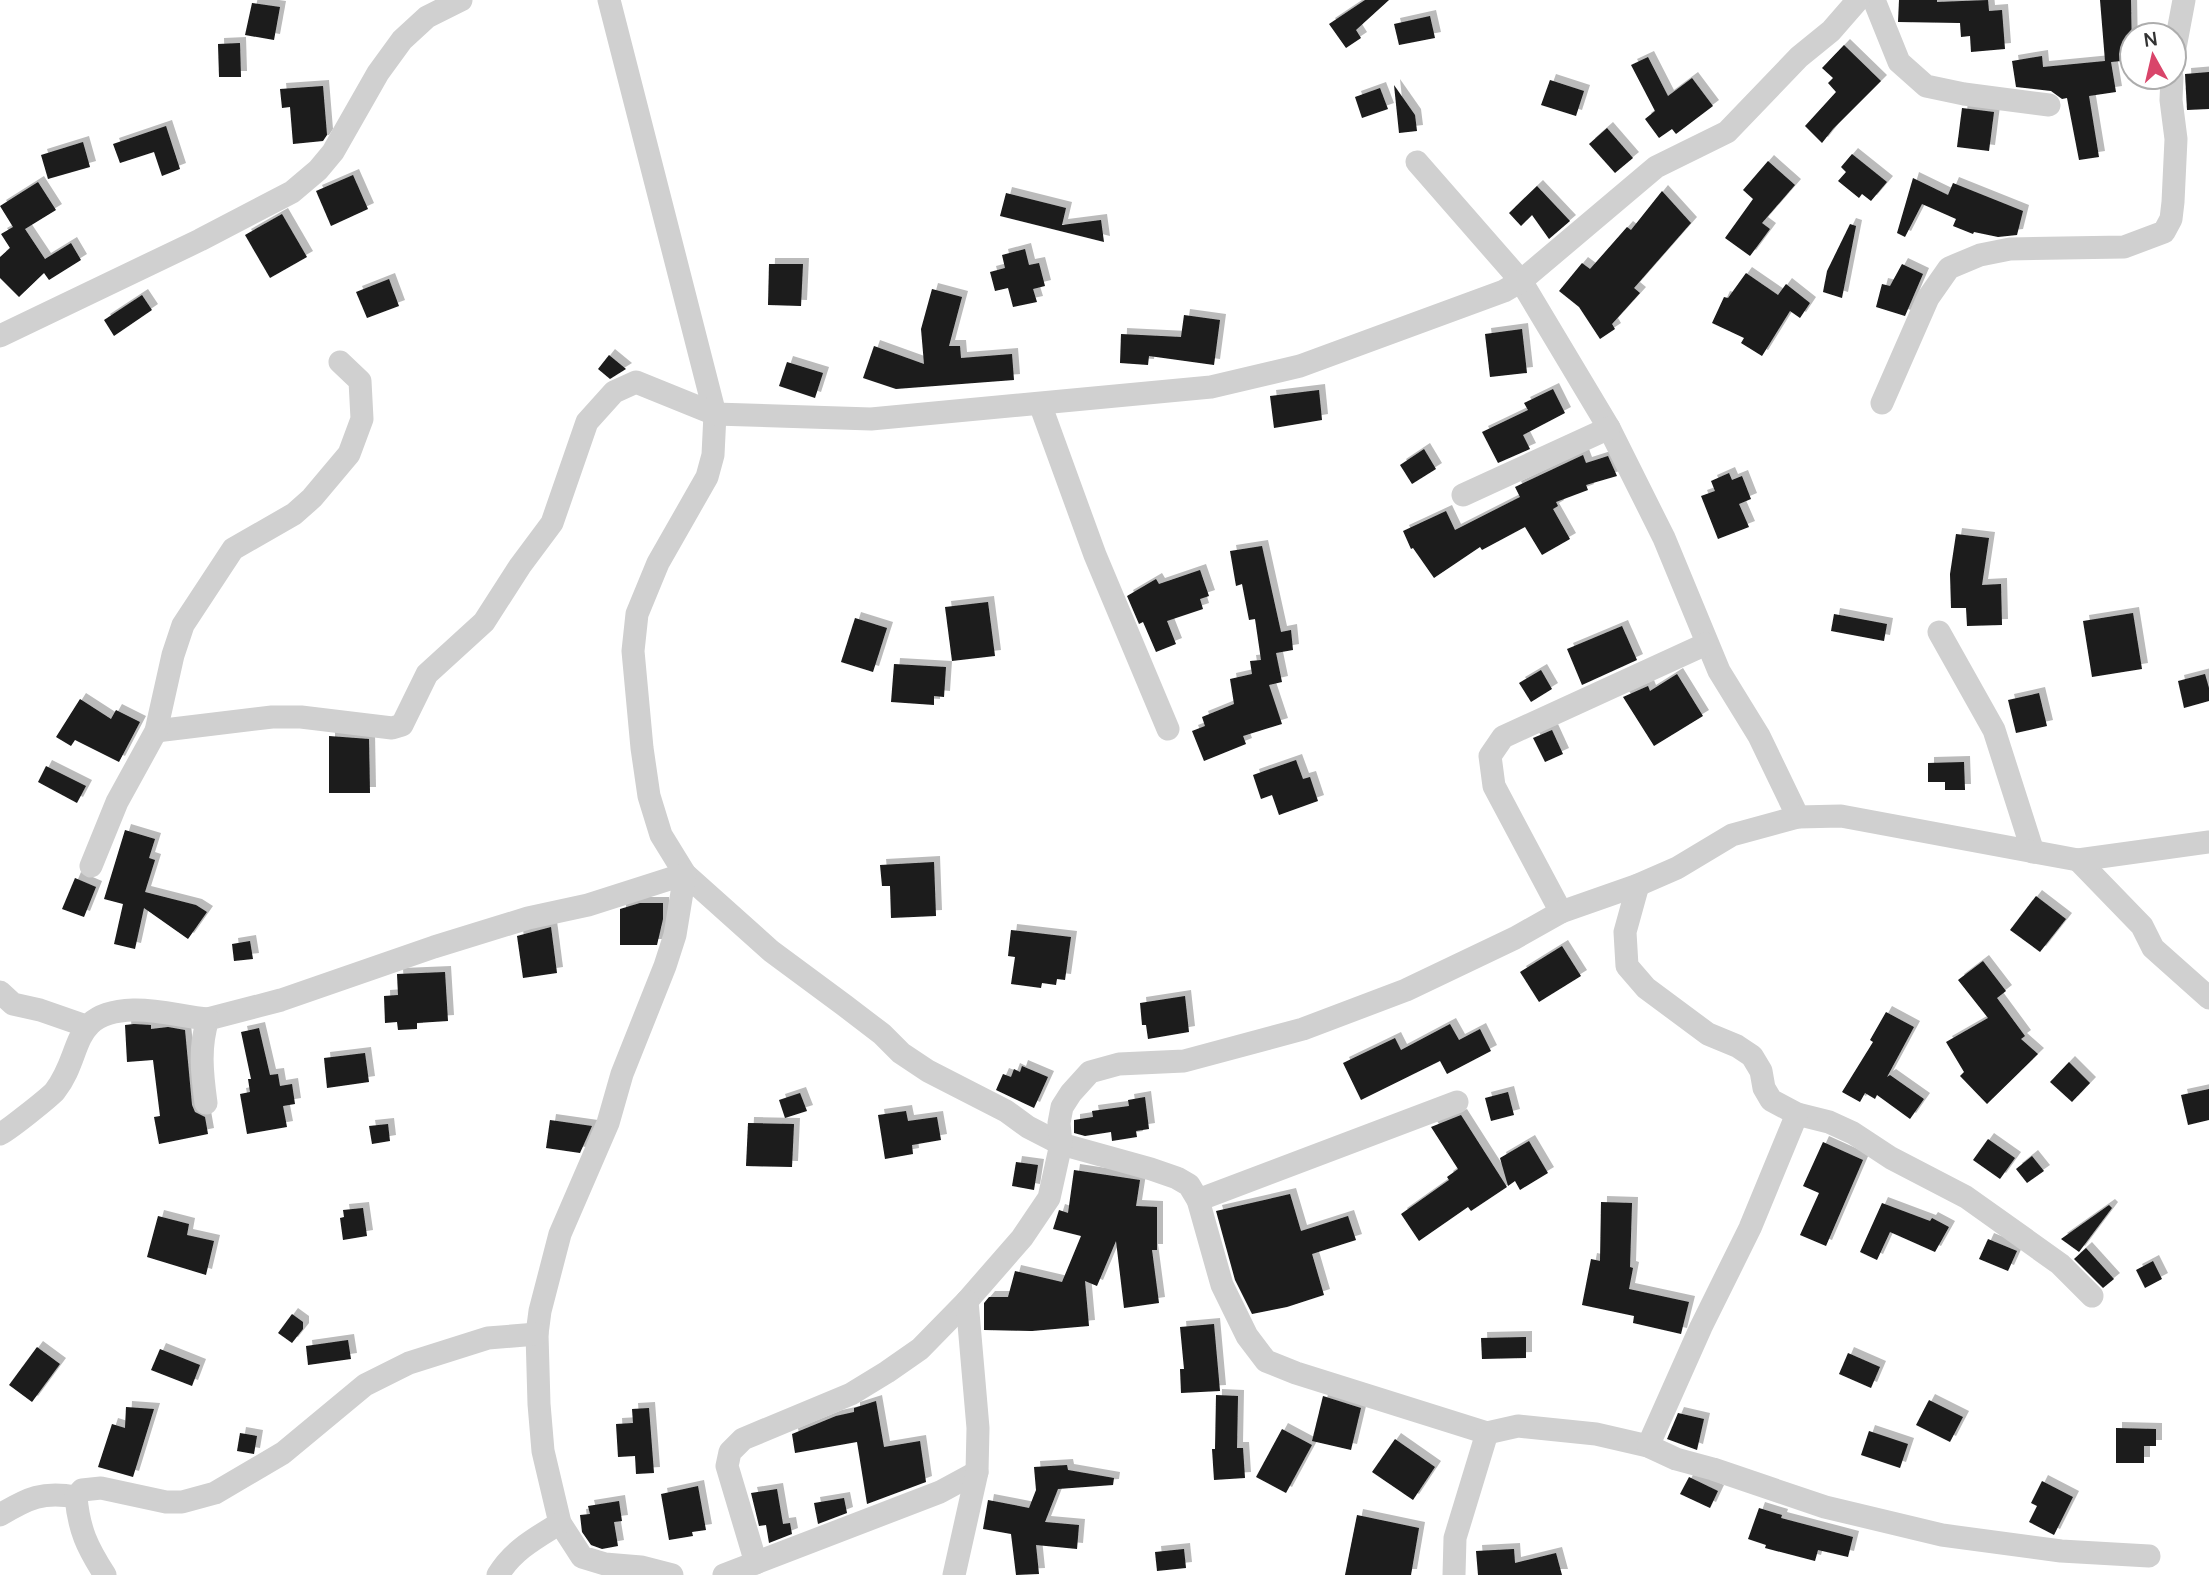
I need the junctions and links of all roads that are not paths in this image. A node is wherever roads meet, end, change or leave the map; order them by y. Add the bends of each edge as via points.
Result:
1 (461, 0) edge
2 (609, 0) edge
3 (1858, 0) edge
4 (1874, 0) edge
5 (2184, 0) edge
6 (2180, 21) edge
7 (2171, 91) edge
8 (2049, 105) dead end
9 (1417, 162) dead end
10 (1521, 281) junction
11 (0, 336) edge
12 (340, 362) dead end
13 (1882, 403) dead end
14 (1040, 404) junction
15 (715, 414) junction
16 (1609, 428) junction
17 (1463, 495) dead end
18 (1939, 632) dead end
19 (1706, 644) junction
20 (1168, 729) dead end
21 (156, 731) junction
22 (1798, 817) junction
23 (2209, 842) edge
24 (2033, 852) junction
25 (2078, 860) junction
26 (91, 866) dead end
27 (685, 874) junction
28 (1638, 885) junction
29 (1561, 912) junction
30 (0, 992) edge
31 (2209, 998) edge
32 (208, 1019) junction
33 (86, 1026) junction
34 (1457, 1102) dead end
35 (206, 1103) dead end
36 (1797, 1114) junction
37 (0, 1135) edge
38 (1060, 1144) junction
39 (1198, 1200) junction
40 (2092, 1296) dead end
41 (967, 1301) junction
42 (537, 1335) junction
43 (1488, 1433) junction
44 (1648, 1446) junction
45 (977, 1472) junction
46 (76, 1497) junction
47 (0, 1516) edge
48 (560, 1523) junction
49 (2149, 1556) dead end
50 (756, 1563) junction
51 (105, 1575) edge
52 (498, 1575) edge
53 (672, 1575) edge
54 (724, 1575) edge
55 (954, 1575) edge
56 (1454, 1575) edge

1 - 11 street via 427,17 402,40 333,152 292,192
2 - 15 street
3 - 10 street via 1727,132 1656,167
4 - 8 street via 1899,62 1926,86
5 - 6 street
7 - 13 street via 2176,139 2173,202 2164,232 2124,247 2010,249 1950,268 1928,298
9 - 10 street
10 - 14 street via 1288,369 1211,387
10 - 16 street
12 - 21 street via 360,381 362,419 349,454 294,514 233,550 226,559 183,625
14 - 15 street via 871,419
14 - 20 street via 1095,555
15 - 21 street via 636,382 614,392 587,422 552,523 484,622 427,674 402,725 393,728 272,717
15 - 27 street via 707,478 658,563 637,614 633,651 649,796 661,835
16 - 17 street
16 - 19 street via 1664,538
18 - 24 street via 1994,730
19 - 22 street via 1759,736
19 - 29 street via 1503,737 1490,756 1494,786
21 - 26 street via 117,802
22 - 24 street via 1841,817
22 - 28 street via 1732,835
23 - 25 street
24 - 25 street
25 - 31 street via 2142,926 2153,948
27 - 32 street via 588,905 504,925 281,1000
27 - 38 street via 771,951 901,1052
27 - 42 street via 675,935 622,1074 608,1124 560,1234
28 - 29 street
28 - 36 street via 1625,932 1627,966 1646,988 1708,1034 1752,1056 1771,1100
29 - 38 street via 1406,990 1303,1030 1184,1061 1119,1065 1090,1072 1062,1107
30 - 33 street via 13,1004
32 - 33 street via 134,1010 102,1016
32 - 35 street via 201,1055
33 - 37 street via 54,1093
34 - 39 street
36 - 40 street via 1853,1133 1966,1196 2060,1264
36 - 44 street via 1751,1228
38 - 39 street via 1177,1178 1189,1185
38 - 41 street via 1049,1198 1022,1238
39 - 43 street via 1222,1285 1247,1336 1266,1361
41 - 45 street via 978,1428
41 - 50 street via 920,1349 887,1372 851,1394 743,1439 730,1452 727,1466
42 - 46 street via 488,1338 409,1363 365,1385 283,1453 215,1493 166,1502 101,1488 82,1490
42 - 48 street via 543,1451
43 - 44 street via 1518,1426 1596,1434
43 - 56 street via 1455,1538
44 - 49 street via 1825,1507 1942,1535 2061,1551
45 - 50 street via 940,1492
45 - 55 street
46 - 47 street via 39,1496
46 - 51 street via 78,1523
48 - 52 street via 520,1549
48 - 53 street via 582,1557
50 - 54 street

